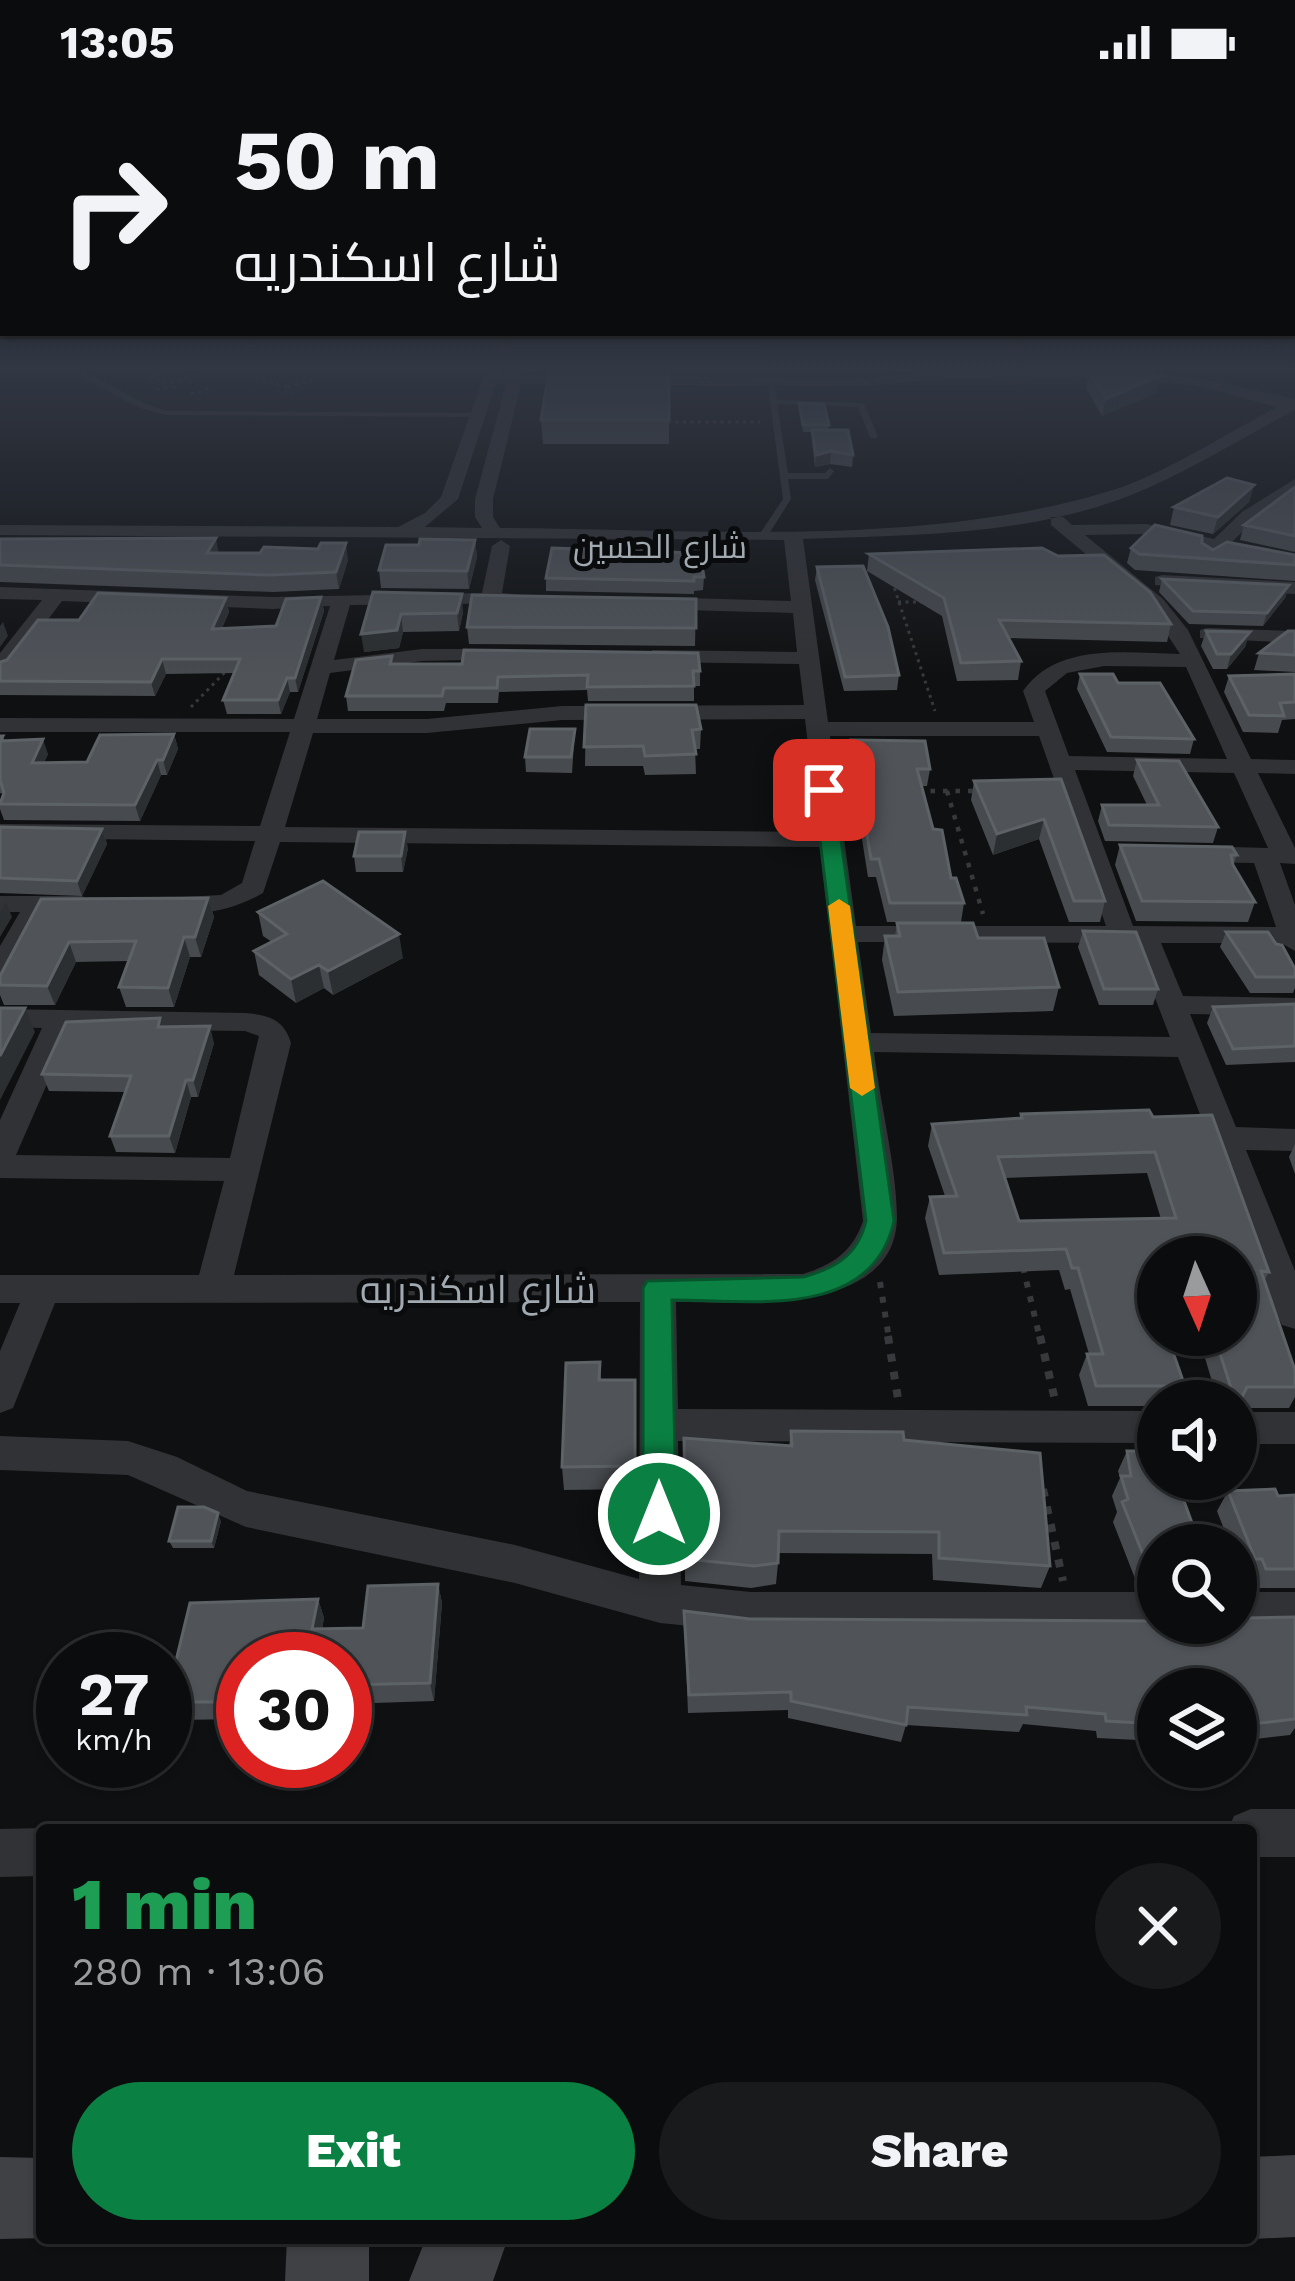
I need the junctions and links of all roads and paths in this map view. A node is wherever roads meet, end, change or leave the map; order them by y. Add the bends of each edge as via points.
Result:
1 (459, 473) edge
2 (491, 473) edge
3 (783, 473) edge
4 (829, 473) edge
5 (1179, 473) edge
6 (784, 476) junction
7 (1162, 482) junction
8 (1295, 484) edge
9 (1272, 500) junction
10 (1295, 504) edge
11 (1065, 526) junction
12 (0, 530) edge
13 (400, 533) junction
14 (784, 539) junction
15 (498, 540) junction
16 (0, 542) edge
17 (880, 543) junction
18 (1216, 544) junction
19 (1295, 562) edge
20 (1130, 580) junction
21 (1190, 581) junction
22 (1295, 588) edge
23 (0, 593) edge
24 (54, 598) junction
25 (342, 599) junction
26 (491, 599) junction
27 (535, 599) edge
28 (621, 601) edge
29 (898, 602) junction
30 (939, 602) edge
31 (237, 603) junction
32 (800, 607) junction
33 (1181, 634) junction
34 (1295, 637) edge
35 (536, 655) edge
36 (626, 656) edge
37 (807, 658) junction
38 (0, 667) edge
39 (321, 668) junction
40 (1205, 673) junction
41 (815, 720) junction
42 (0, 724) edge
43 (182, 725) junction
44 (303, 725) junction
45 (941, 729) junction
46 (1047, 729) junction
47 (1060, 763) junction
48 (1241, 765) junction
49 (1295, 767) edge
50 (906, 791) edge
51 (947, 791) junction
52 (988, 791) edge
53 (0, 831) edge
54 (270, 834) junction
55 (830, 840) junction
56 (1178, 854) edge
57 (1281, 856) edge
58 (0, 904) edge
59 (38, 904) junction
60 (101, 904) edge
61 (144, 904) edge
62 (843, 934) junction
63 (989, 934) junction
64 (1133, 934) junction
65 (1293, 939) edge
66 (0, 970) edge
67 (1172, 1005) junction
68 (1295, 1007) edge
69 (0, 1018) edge
70 (61, 1019) junction
71 (856, 1042) junction
72 (1190, 1048) junction
73 (1225, 1138) junction
74 (1295, 1140) edge
75 (0, 1155) edge
76 (0, 1166) edge
77 (244, 1170) junction
78 (874, 1244) junction
79 (1019, 1248) edge
80 (0, 1288) edge
81 (658, 1288) junction
82 (213, 1290) junction
83 (42, 1291) junction
84 (1295, 1315) edge
85 (0, 1397) edge
86 (659, 1425) junction
87 (902, 1426) junction
88 (1045, 1427) junction
89 (1137, 1427) edge
90 (1257, 1428) edge
91 (1295, 1428) edge
92 (0, 1453) edge
93 (660, 1603) junction
94 (1070, 1612) junction
95 (1137, 1612) edge
96 (1257, 1612) edge
97 (1295, 1612) edge
98 (1257, 1833) edge
99 (1295, 1833) edge
100 (36, 1852) edge
101 (0, 1853) edge
102 (1295, 2196) edge
103 (0, 2198) edge
104 (1257, 2198) edge
105 (36, 2199) edge
106 (328, 2244) edge
107 (464, 2244) edge
108 (328, 2281) edge
109 (451, 2281) edge

1 - 13 street via 449,499
2 - 15 street via 484,517
3 - 6 lane
4 - 6 lane
5 - 7 street, شارع الحسين
6 - 14 lane
7 - 11 street, شارع الحسين
7 - 14 street, شارع الحسين via 1019,519
8 - 9 street
9 - 10 street
9 - 18 street
11 - 17 street, شارع الحسين
11 - 18 street via 1147,529
11 - 20 street
12 - 13 street, شارع الحسين
13 - 15 street, شارع الحسين
14 - 15 street, شارع الحسين
14 - 15 street, شارع الحسين
14 - 17 street, شارع الحسين
14 - 32 street
15 - 16 street, شارع الحسين
15 - 26 street
17 - 29 path
18 - 19 street
18 - 21 street
20 - 21 street
20 - 33 street
21 - 22 street
23 - 24 street
24 - 31 street
24 - 38 street
25 - 26 street
25 - 31 street
25 - 39 street
26 - 27 street
28 - 32 street
29 - 30 path
29 - 45 path
31 - 43 path via 222,639 230,668 198,696
32 - 37 street
33 - 34 street
33 - 40 street
35 - 39 street via 422,655
36 - 37 street
37 - 41 street
39 - 44 street
40 - 46 street via 1079,662 1047,673 1034,691
40 - 48 street
41 - 44 street via 562,713 428,726
41 - 45 street
41 - 55 street
42 - 43 street
43 - 44 street
44 - 54 street
45 - 46 street
46 - 47 street
47 - 48 street
47 - 64 street
48 - 49 street
48 - 57 street
50 - 51 path
51 - 52 path
51 - 63 path
53 - 54 street
54 - 55 street
54 - 61 street via 254,887 243,897
55 - 62 street
56 - 57 street
57 - 65 street
58 - 59 street
59 - 60 street
59 - 66 street
62 - 63 street
62 - 71 street
63 - 64 street
64 - 65 street
64 - 67 street
67 - 68 street
67 - 72 street
69 - 70 street
70 - 75 street
70 - 77 street via 245,1022 273,1032
71 - 72 street
71 - 78 street via 880,1221
72 - 73 street
73 - 74 street
73 - 84 street
76 - 77 street
77 - 82 street
78 - 81 street, شارع اسكندريه via 834,1280 803,1288
78 - 87 path
79 - 88 path
80 - 83 street, شارع اسكندريه
81 - 82 street, شارع اسكندريه
81 - 86 street
82 - 83 street, شارع اسكندريه
83 - 85 street
86 - 87 street
86 - 93 street
87 - 88 street
88 - 89 street
88 - 94 path
90 - 91 street
92 - 93 street via 128,1458 245,1509 515,1564
93 - 94 street via 751,1612
94 - 95 street
96 - 97 street
98 - 99 street
100 - 101 street
102 - 104 street
103 - 105 street
106 - 108 street
107 - 109 street

